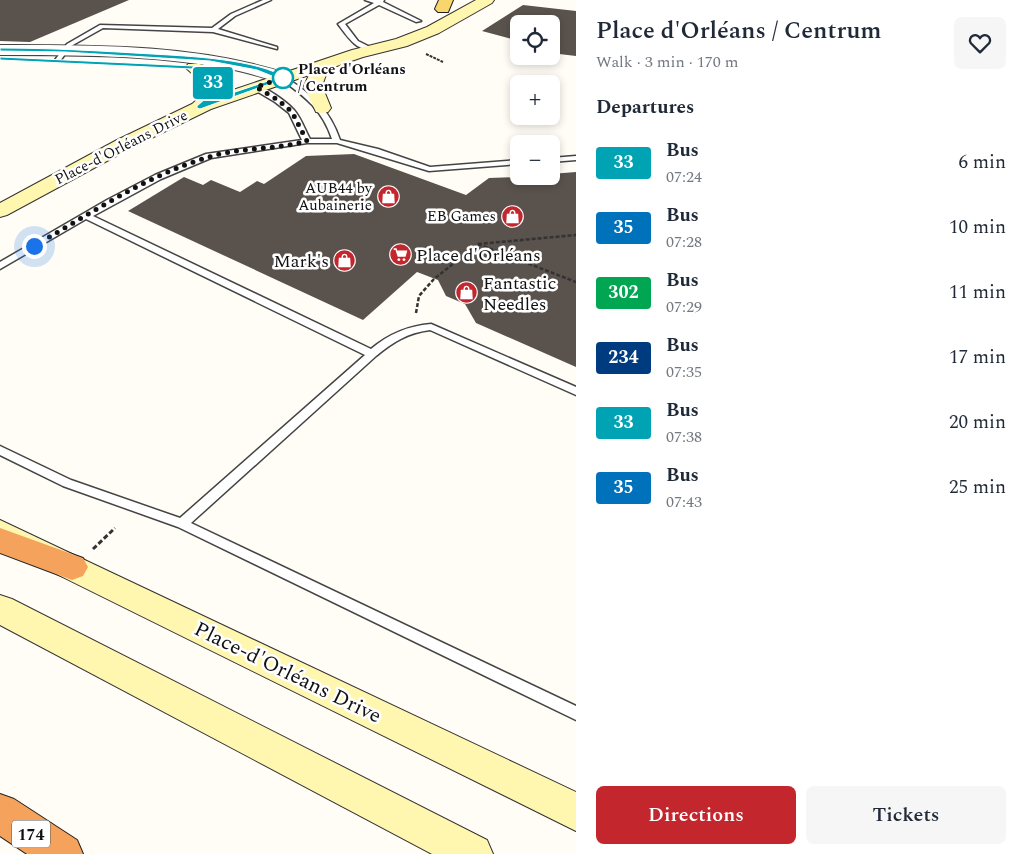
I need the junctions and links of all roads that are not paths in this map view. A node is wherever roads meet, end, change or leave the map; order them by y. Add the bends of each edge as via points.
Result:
1 (268, 0) edge
2 (368, 0) edge
3 (460, 0) edge
4 (487, 0) edge
5 (380, 2) edge
6 (444, 5) edge
7 (418, 21) junction
8 (213, 30) junction
9 (274, 48) dead end
10 (0, 50) edge
11 (363, 50) junction
12 (62, 55) junction
13 (0, 58) edge
14 (321, 66) junction
15 (194, 68) junction
16 (283, 78) junction
17 (256, 87) junction
18 (200, 107) junction
19 (322, 108) junction
20 (307, 141) junction
21 (337, 141) junction
22 (576, 158) edge
23 (560, 159) edge
24 (510, 163) edge
25 (0, 211) edge
26 (86, 216) junction
27 (0, 266) edge
28 (372, 354) junction
29 (576, 390) edge
30 (0, 450) edge
31 (182, 524) junction
32 (0, 532) edge
33 (0, 540) edge
34 (81, 560) junction
35 (0, 608) edge
36 (576, 713) edge
37 (576, 812) edge
38 (0, 813) edge
39 (63, 854) edge
40 (473, 854) edge

1 - 8 lane via 233,15
2 - 5 lane
3 - 6 main road, Place-d'Orléans Drive
4 - 11 main road, Place-d'Orléans Drive via 433,30 401,43
5 - 7 lane
5 - 11 lane via 341,24
6 - 7 main road, Place-d'Orléans Drive
7 - 11 main road, Place-d'Orléans Drive
8 - 9 lane
8 - 12 lane via 102,26 69,45
10 - 12 street
11 - 14 main road, Place-d'Orléans Drive
12 - 13 street
12 - 15 street
12 - 16 street via 210,59
14 - 16 main road, Place-d'Orléans Drive
14 - 19 main road via 313,86
15 - 17 street via 236,76
15 - 18 main road via 214,83 215,93
16 - 17 main road, Place-d'Orléans Drive
16 - 19 lane
17 - 18 main road, Place-d'Orléans Drive
17 - 20 lane via 292,112
18 - 25 main road, Place-d'Orléans Drive
19 - 21 lane
20 - 21 lane
20 - 26 lane via 209,156 158,177
21 - 24 lane via 429,168
22 - 23 lane
26 - 27 lane
26 - 28 lane
28 - 29 lane via 403,332 432,327
28 - 31 lane
30 - 31 lane via 67,483
31 - 36 lane
32 - 34 main road, Place-d'Orléans Drive
33 - 34 highway
34 - 37 main road, Place-d'Orléans Drive
35 - 40 main road
38 - 39 highway, 174

